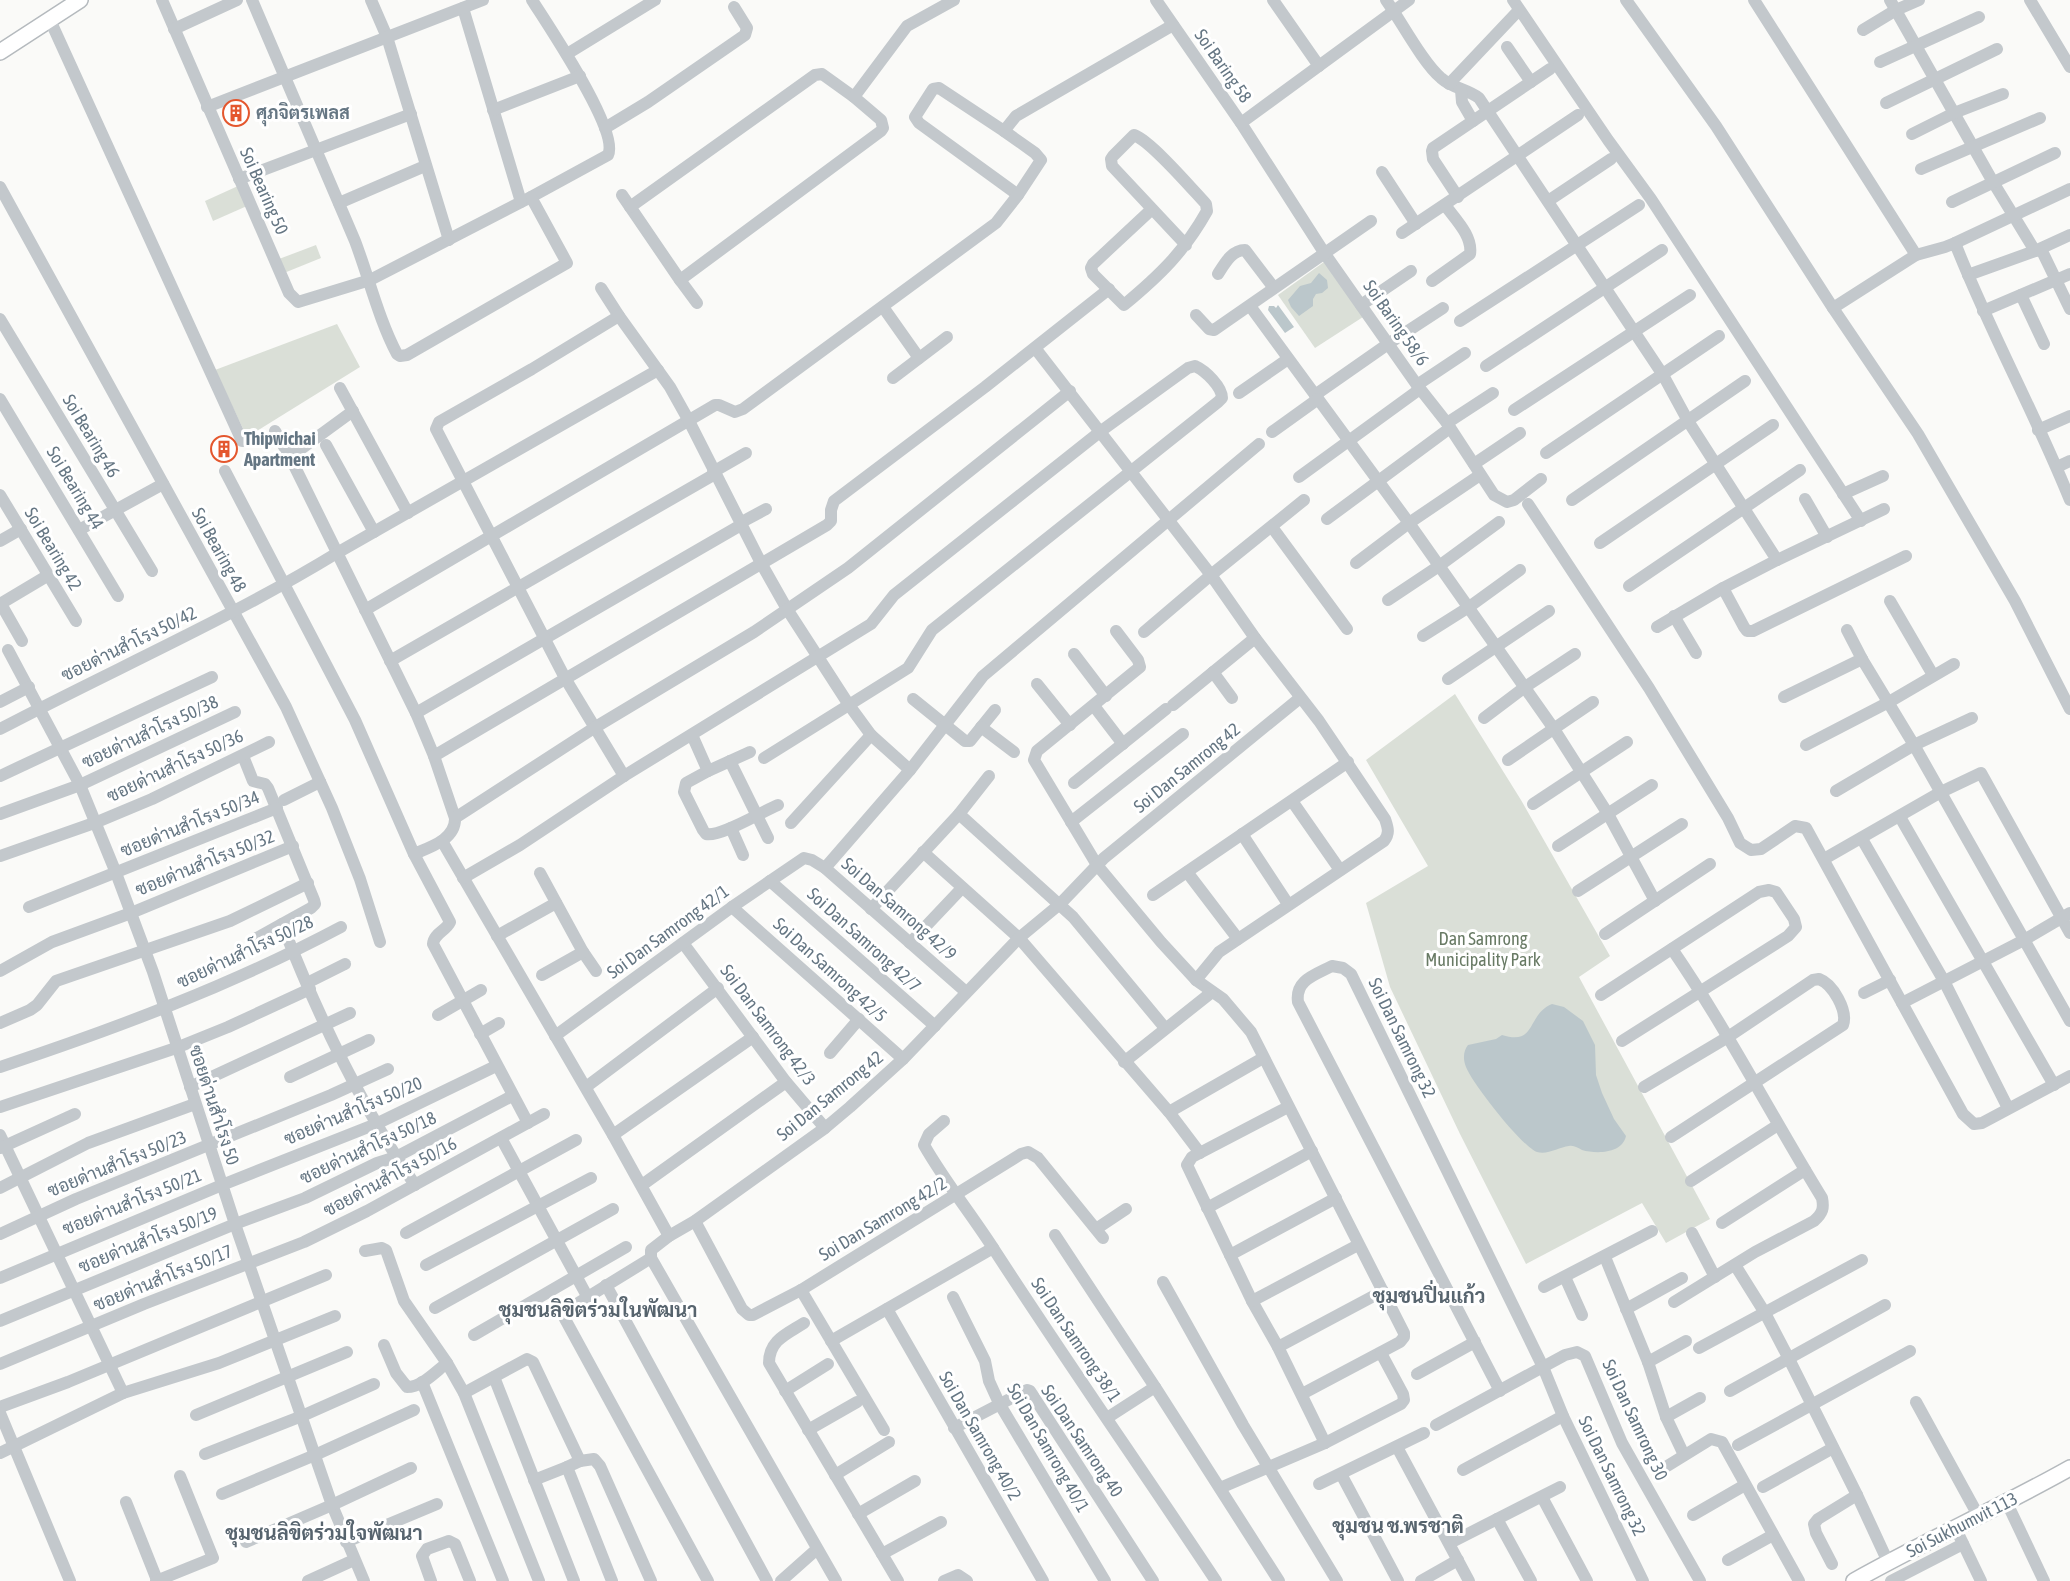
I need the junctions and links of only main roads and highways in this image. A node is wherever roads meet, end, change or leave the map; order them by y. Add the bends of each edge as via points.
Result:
1 (80, 0) edge
2 (0, 52) edge
3 (2070, 1468) edge
4 (1854, 1581) edge

1 - 2 main road
3 - 4 main road, Soi Sukhumvit 113

